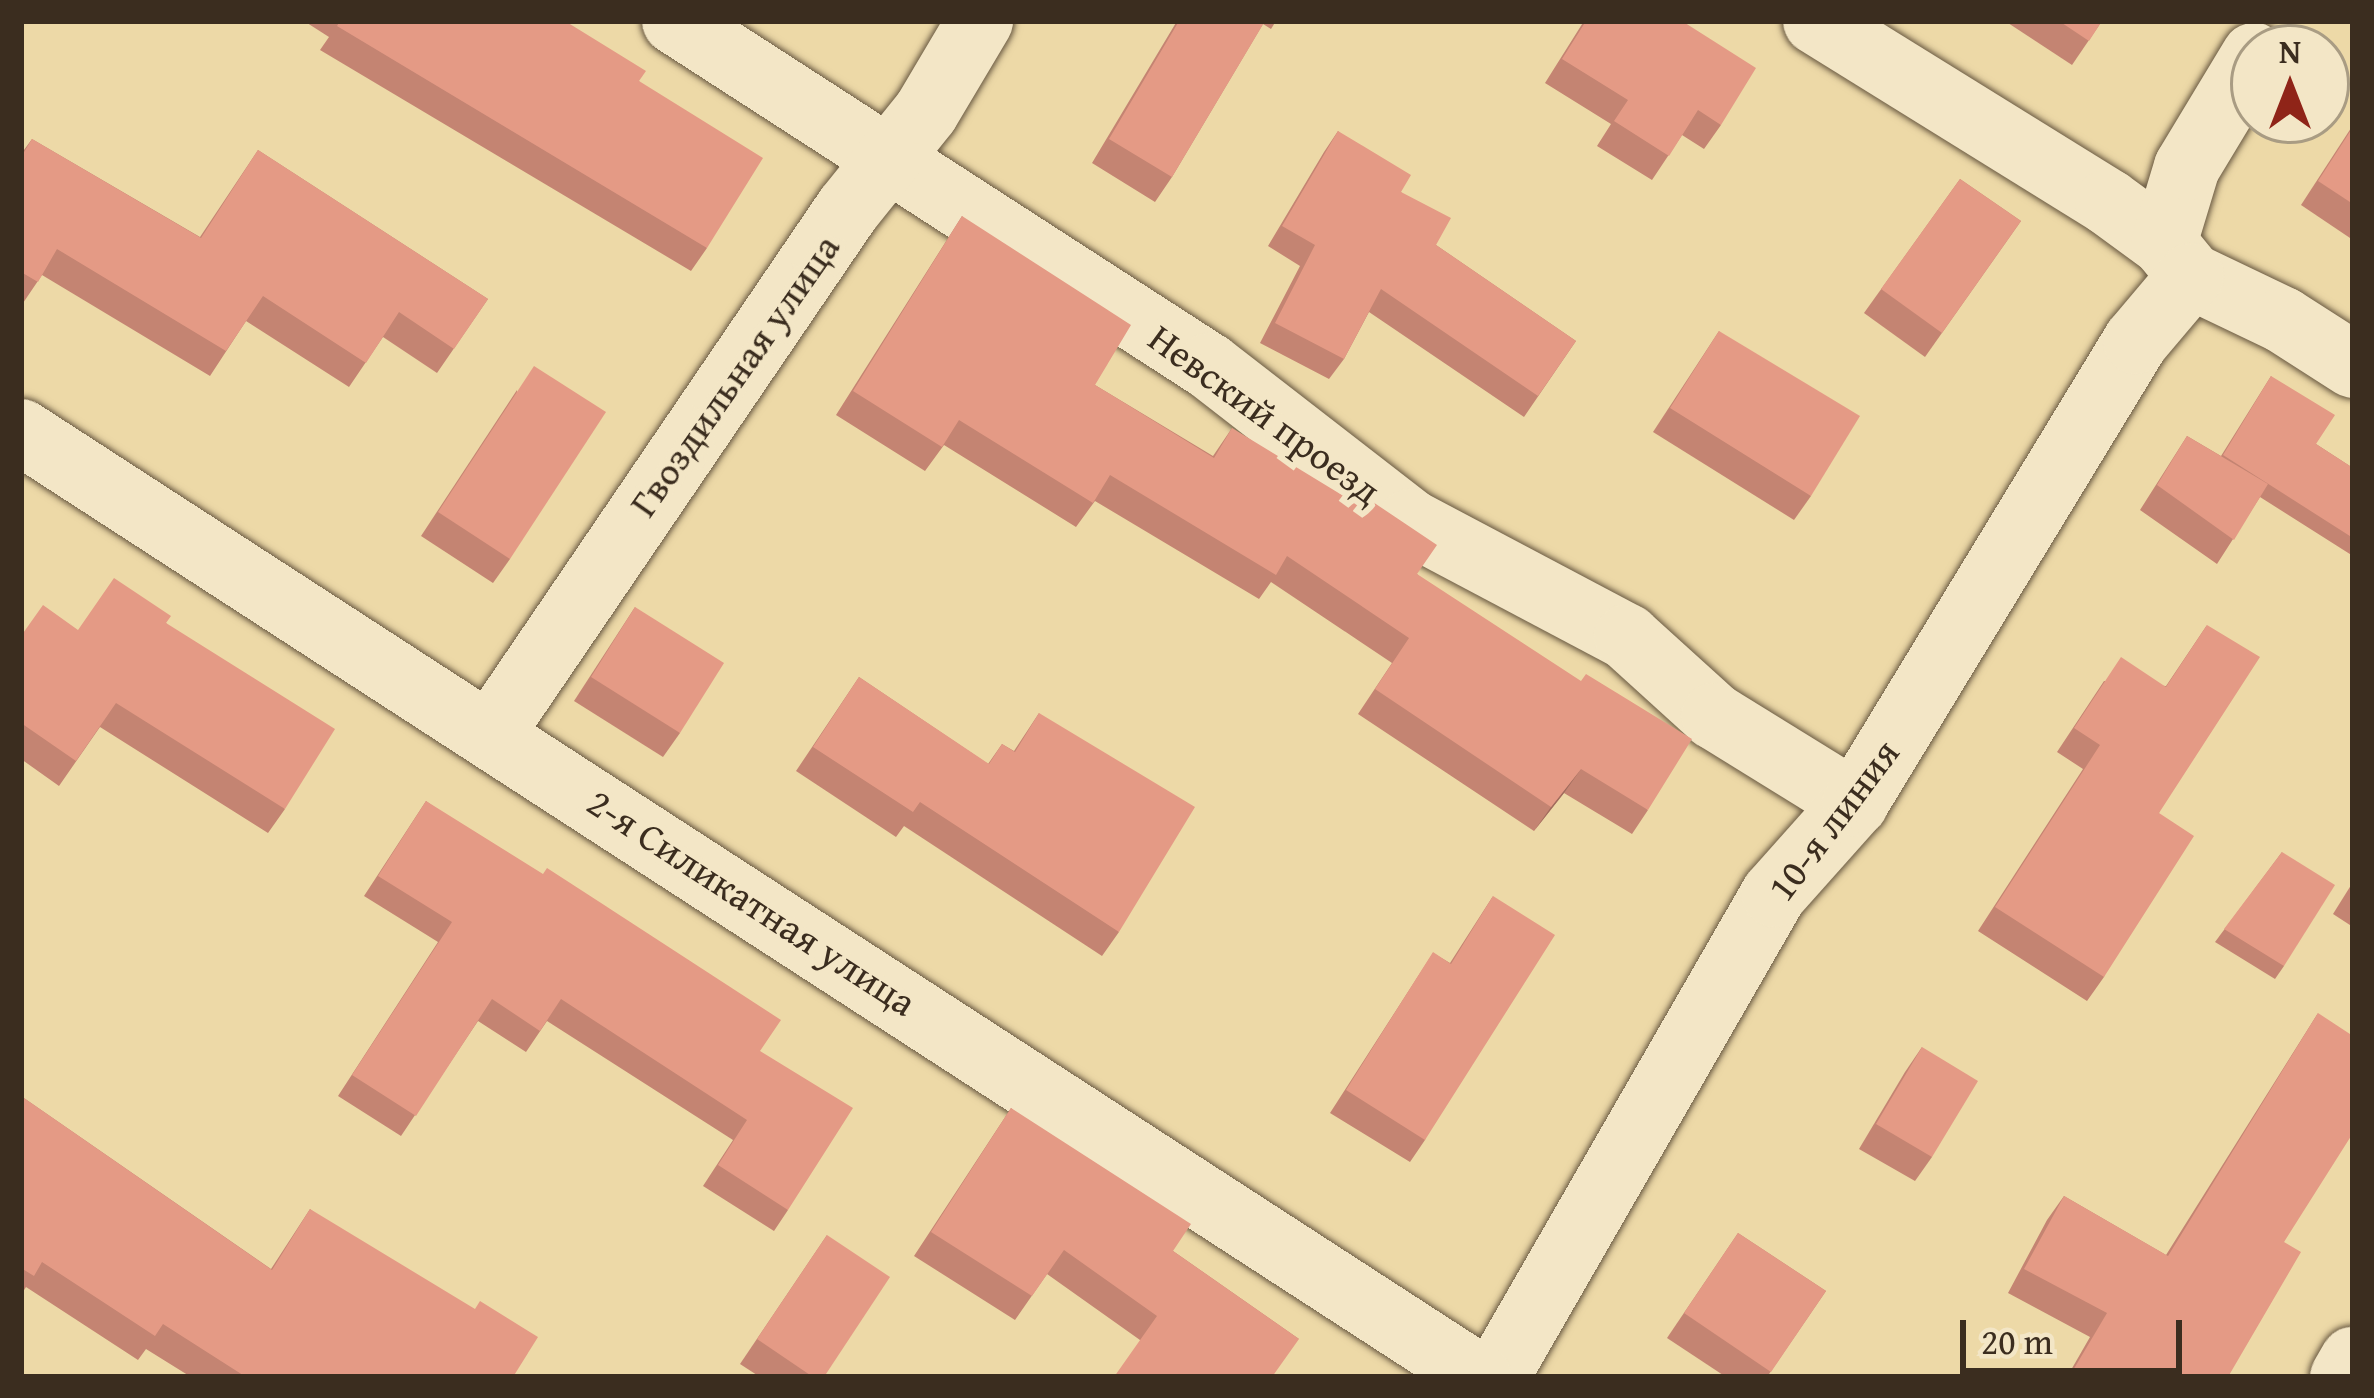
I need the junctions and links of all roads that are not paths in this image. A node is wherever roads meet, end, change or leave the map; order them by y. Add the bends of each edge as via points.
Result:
1 (675, 21) edge
2 (980, 21) edge
3 (1816, 21) edge
4 (2230, 96) edge
5 (890, 157) junction
6 (2177, 259) junction
7 (2353, 365) edge
8 (21, 432) edge
9 (492, 732) junction
10 (1855, 803) junction
11 (2353, 1360) edge
12 (1479, 1377) edge
13 (1496, 1377) edge
14 (2343, 1377) edge

1 - 5 street, Невский проезд
2 - 5 street, Гвоздильная улица
3 - 6 street via 2108,202
4 - 6 street, 10-я линия via 2188,167
5 - 9 street, Гвоздильная улица
5 - 10 street, Невский проезд via 1209,366 1410,522 1627,637 1714,716
6 - 7 street
6 - 10 street, 10-я линия via 2136,341
8 - 9 street, 2-я Силикатная улица
9 - 12 street, 2-я Силикатная улица
10 - 13 street, 10-я линия via 1774,894
11 - 14 street

